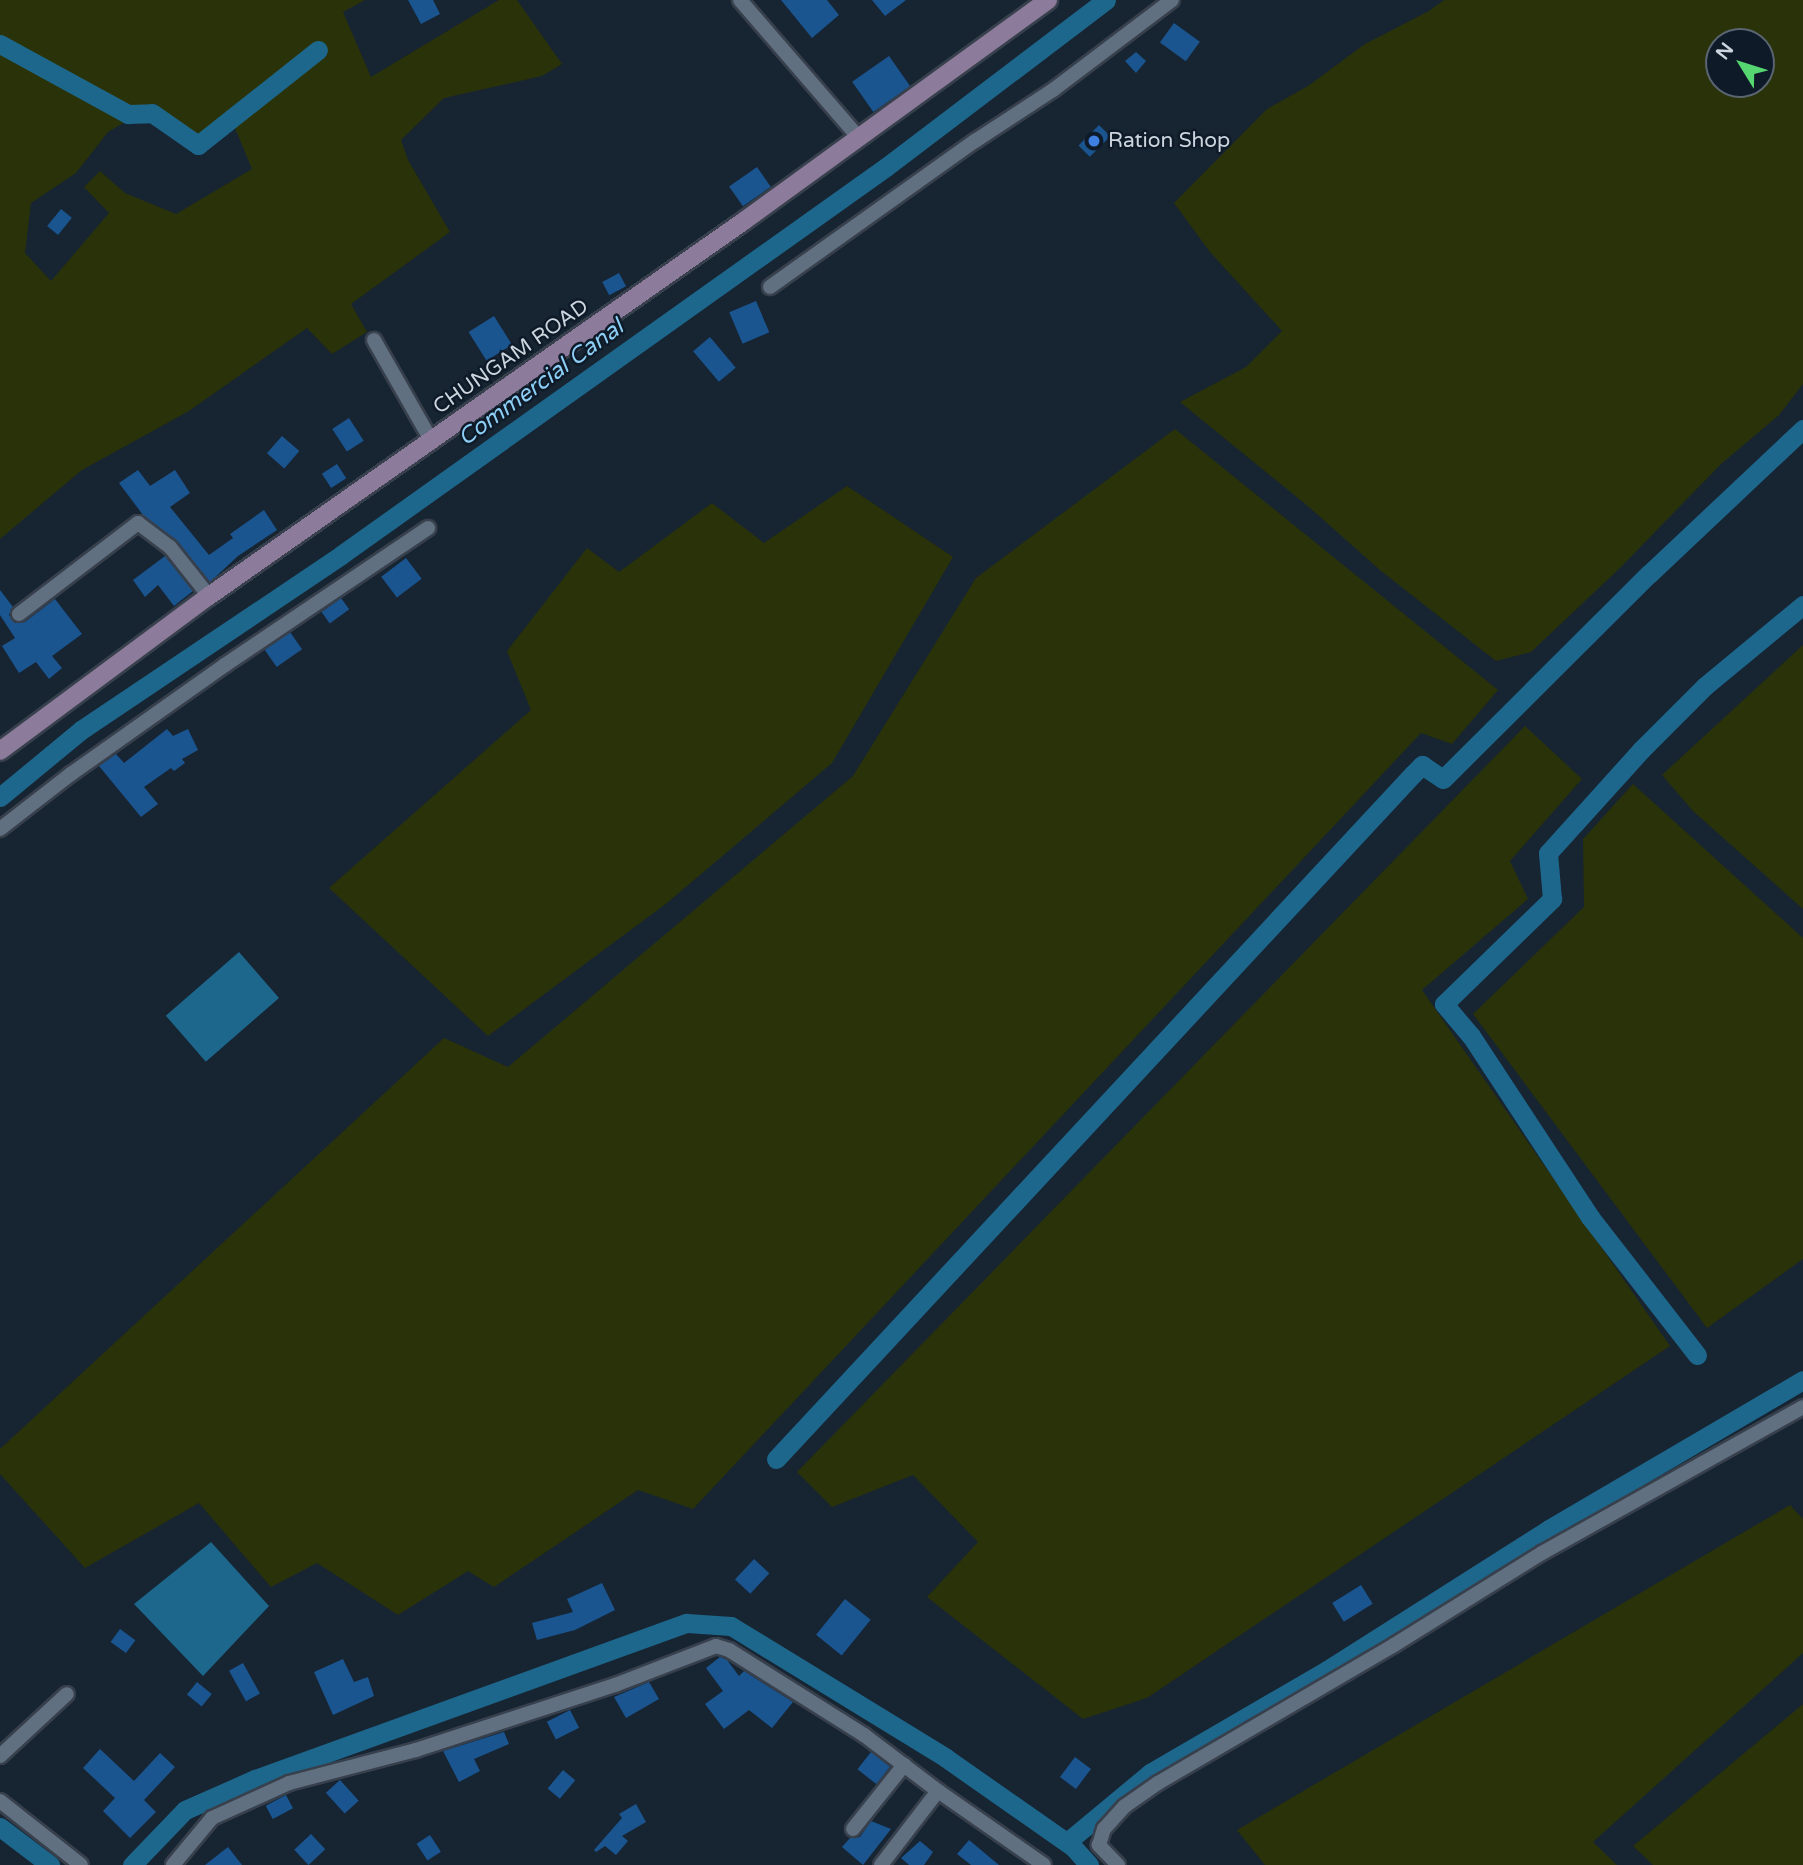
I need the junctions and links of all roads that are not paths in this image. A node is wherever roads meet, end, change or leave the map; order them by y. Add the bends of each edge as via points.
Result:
1 (740, 0) edge
2 (1048, 0) edge
3 (1172, 0) edge
4 (859, 138) junction
5 (770, 288) dead end
6 (374, 340) dead end
7 (431, 440) junction
8 (428, 528) dead end
9 (208, 596) junction
10 (19, 614) dead end
11 (0, 751) edge
12 (0, 829) edge
13 (1803, 1407) edge
14 (67, 1694) dead end
15 (0, 1756) edge
16 (904, 1765) junction
17 (938, 1791) junction
18 (0, 1801) edge
19 (853, 1829) dead end
20 (81, 1865) edge
21 (173, 1865) edge
22 (881, 1865) edge
23 (1044, 1865) edge
24 (1118, 1865) edge

1 - 4 street
2 - 4 main road, CHUNGAM ROAD
3 - 5 street via 1053,90
4 - 7 main road, CHUNGAM ROAD
6 - 7 street
7 - 9 main road, CHUNGAM ROAD
8 - 12 street via 181,696
9 - 10 street via 170,547 138,523
9 - 11 main road, CHUNGAM ROAD
13 - 24 street via 1542,1553 1158,1783 1104,1829 1099,1846
14 - 15 street
16 - 17 street
16 - 19 street
16 - 21 street via 864,1734 716,1646 615,1685 416,1750 289,1783 212,1818
17 - 22 street
17 - 23 street
18 - 20 street

